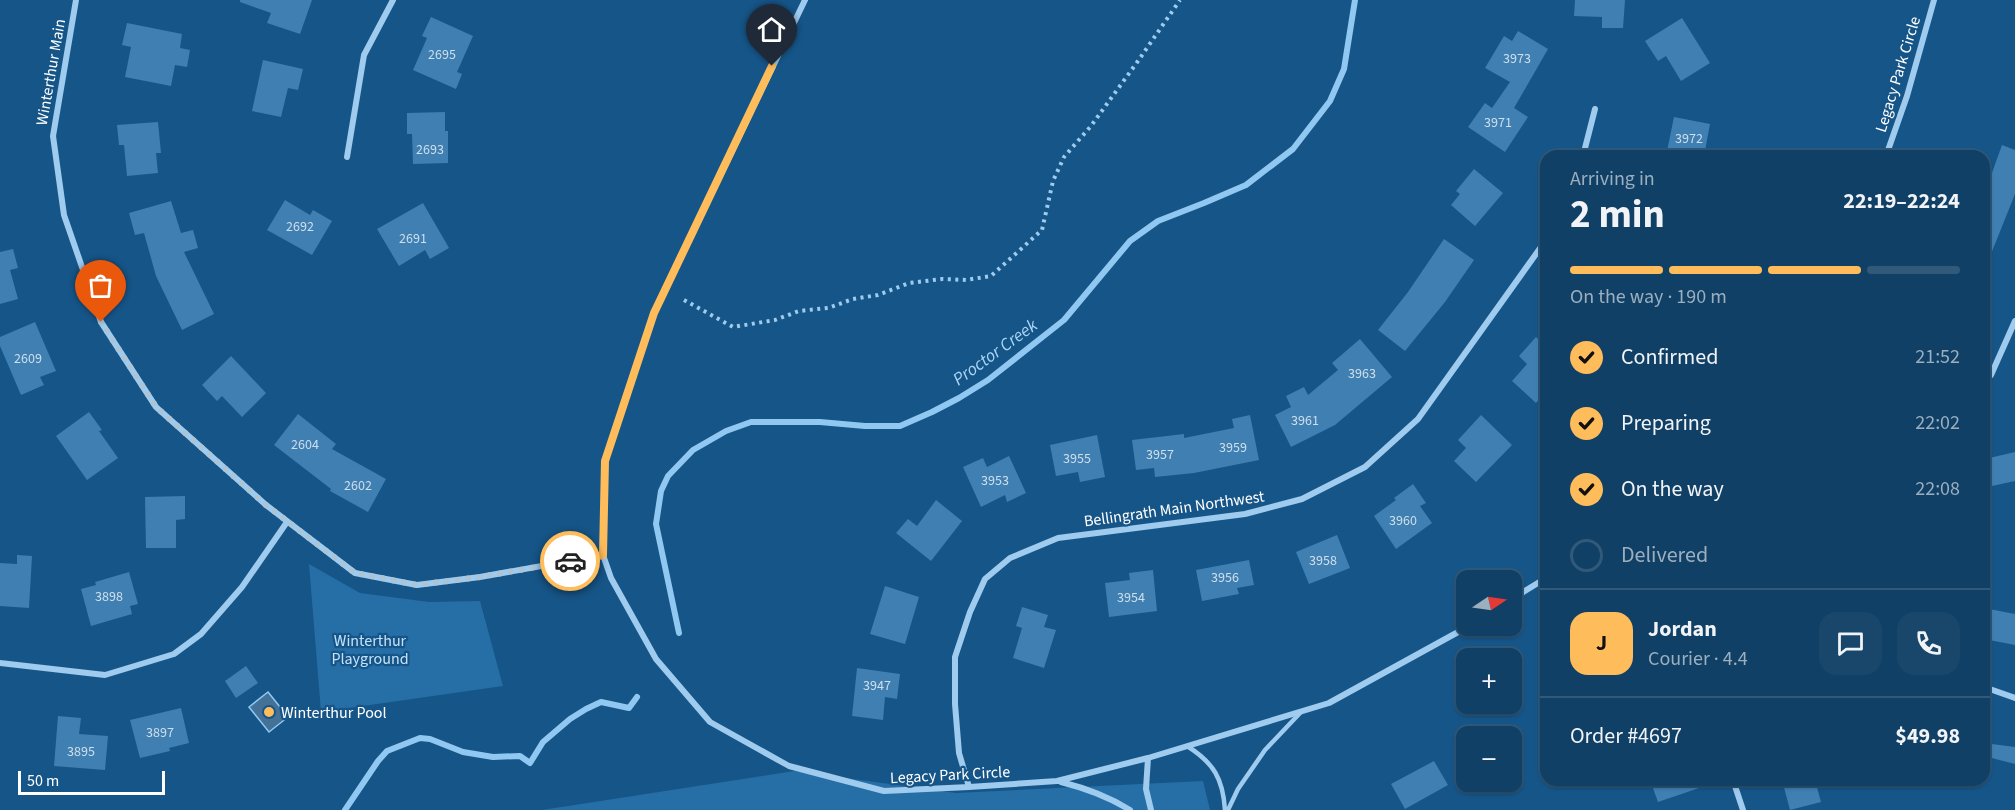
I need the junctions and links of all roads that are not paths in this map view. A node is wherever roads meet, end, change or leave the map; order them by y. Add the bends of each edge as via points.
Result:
1 (76, 0) edge
2 (393, 0) edge
3 (805, 0) edge
4 (1934, 0) edge
5 (1594, 110) dead end
6 (1584, 150) edge
7 (1888, 150) edge
8 (347, 157) dead end
9 (1540, 248) edge
10 (2015, 321) edge
11 (1991, 375) dead end
12 (287, 522) junction
13 (603, 555) junction
14 (1540, 582) edge
15 (1522, 593) edge
16 (1456, 633) edge
17 (0, 663) edge
18 (1990, 689) edge
19 (2015, 698) edge
20 (1302, 711) junction
21 (1186, 746) junction
22 (1148, 758) junction
23 (1057, 781) junction
24 (1736, 786) edge
25 (969, 788) junction
26 (1131, 810) edge
27 (1150, 810) edge
28 (1226, 810) edge
29 (1743, 810) edge

1 - 12 street, Winterthur Main via 52,136 64,215 101,322 156,407
2 - 8 street via 364,55
3 - 13 street, Legacy Park Circle via 654,313 605,461
4 - 7 street, Legacy Park Circle
5 - 6 street
9 - 25 street, Bellingrath Main Northwest via 1418,419 1365,467 1302,499 1245,514 1058,538 1010,558 985,579 956,657 959,753
10 - 11 street
12 - 13 street, Winterthur Main via 355,573 417,585
12 - 17 street via 242,587 201,634 174,654 105,675
13 - 25 street, Legacy Park Circle via 611,578 656,659 710,722 789,766 884,791
14 - 15 street
16 - 20 street, Legacy Park Circle via 1329,703
18 - 19 street
20 - 21 street, Legacy Park Circle
20 - 28 lane via 1265,750
21 - 22 street, Legacy Park Circle
21 - 28 lane via 1211,764 1222,787
22 - 23 street, Legacy Park Circle
22 - 27 street via 1146,789
23 - 25 street, Legacy Park Circle
23 - 26 street via 1078,786
24 - 29 street

